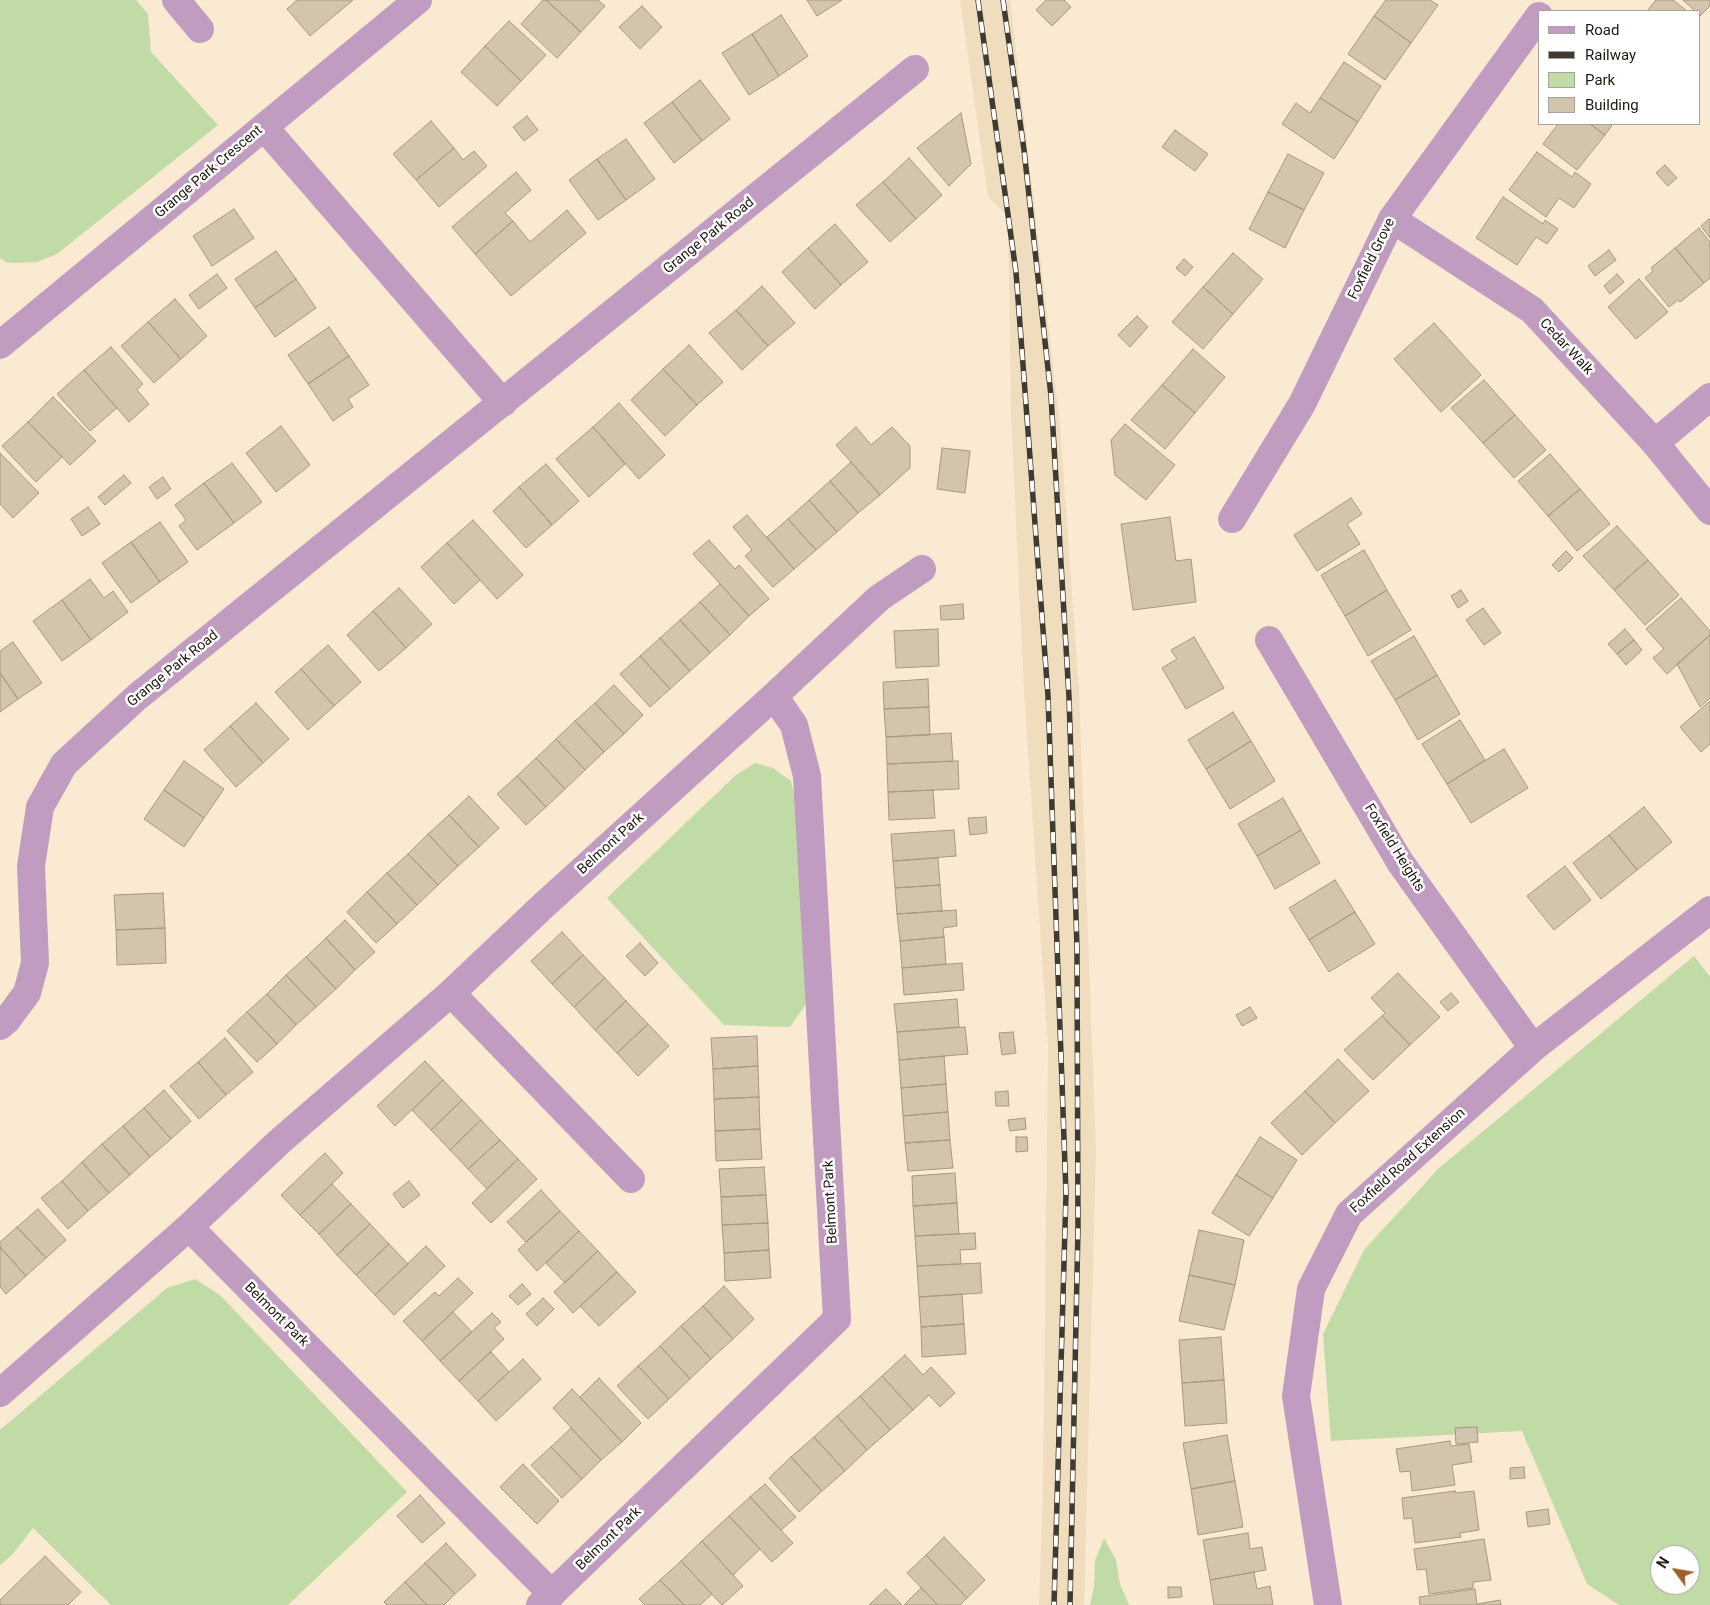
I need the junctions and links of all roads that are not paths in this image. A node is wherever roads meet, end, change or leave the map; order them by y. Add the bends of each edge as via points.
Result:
1 (176, 0) edge
2 (418, 0) edge
3 (1538, 17) edge
4 (200, 29) dead end
5 (915, 69) dead end
6 (264, 127) junction
7 (1392, 218) junction
8 (4, 334) edge
9 (1710, 397) edge
10 (503, 402) junction
11 (1655, 443) junction
12 (1710, 511) edge
13 (1232, 518) dead end
14 (922, 569) dead end
15 (1269, 640) dead end
16 (774, 696) junction
17 (1710, 910) edge
18 (451, 993) junction
19 (0, 1026) edge
20 (1533, 1048) junction
21 (631, 1179) dead end
22 (190, 1227) junction
23 (0, 1393) edge
24 (546, 1600) edge
25 (1328, 1605) edge

1 - 4 street
2 - 6 street, Grange Park Crescent
3 - 7 street, Foxfield Grove
5 - 10 street, Grange Park Road
6 - 8 street, Grange Park Crescent
6 - 10 street
7 - 11 street, Cedar Walk via 1532,310
7 - 13 street, Foxfield Grove via 1302,404
9 - 11 street
10 - 19 street, Grange Park Road via 137,697 64,764 40,807 30,866 35,962 27,993
11 - 12 street, Cedar Walk
14 - 16 street, Belmont Park via 879,598
15 - 20 street, Foxfield Heights via 1400,862
16 - 18 street, Belmont Park
16 - 24 street, Belmont Park via 794,726 807,776 837,1319
17 - 20 street, Foxfield Road Extension
18 - 21 street
18 - 22 street, Belmont Park via 279,1142
20 - 25 street, Foxfield Road Extension via 1350,1214 1311,1289 1296,1396
22 - 23 street, Belmont Park
22 - 24 street, Belmont Park

